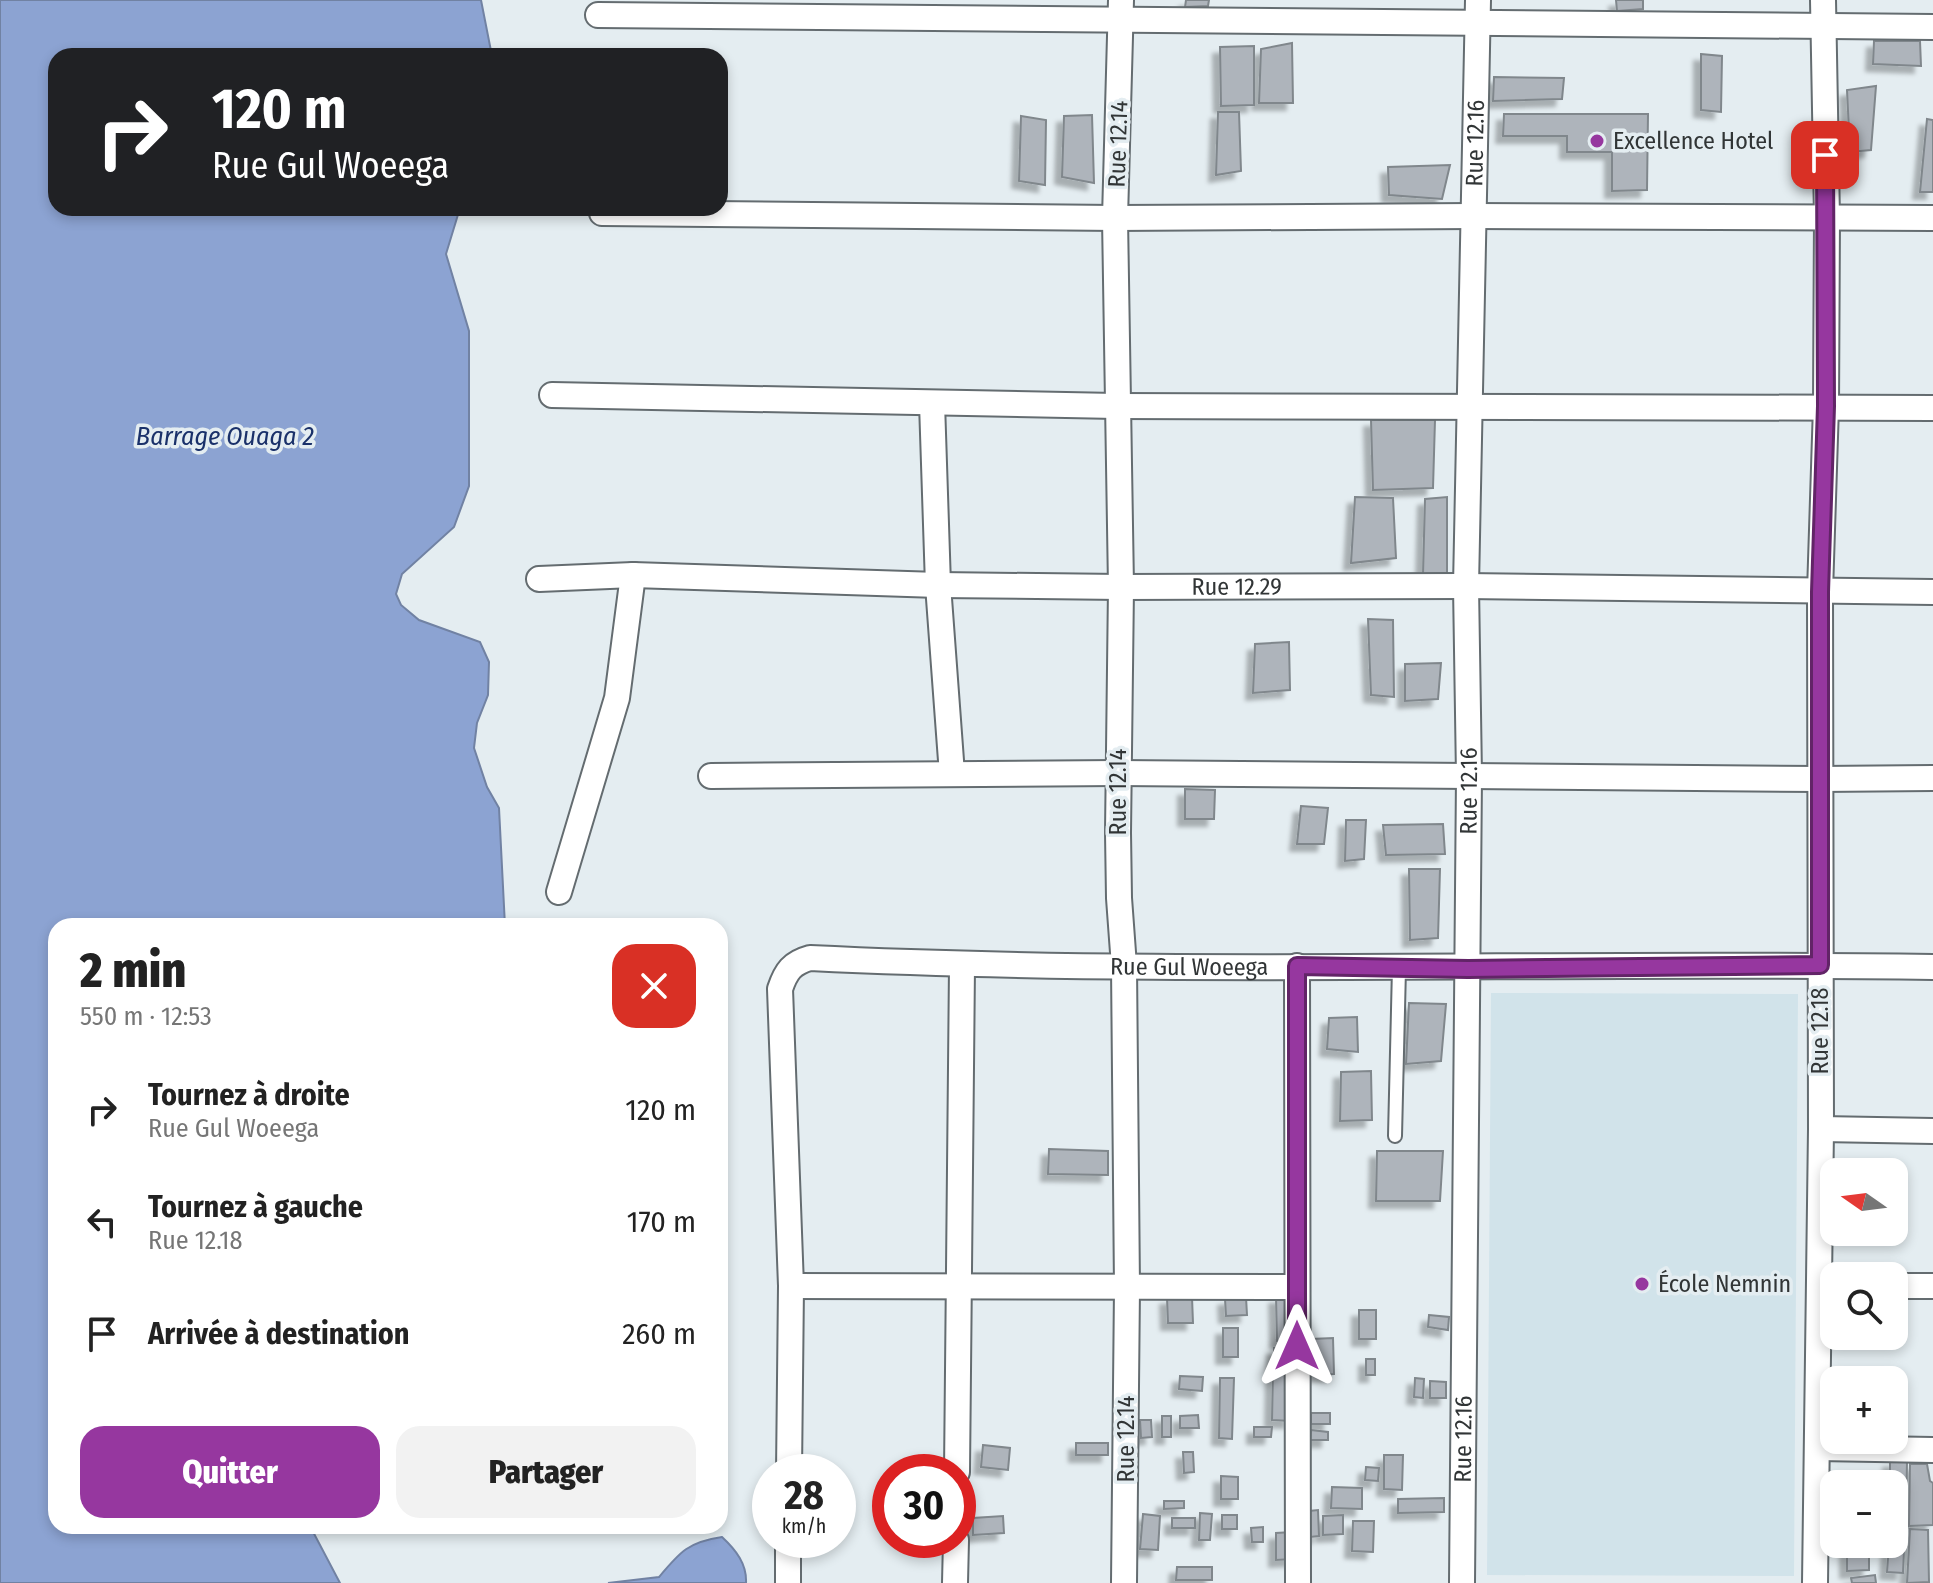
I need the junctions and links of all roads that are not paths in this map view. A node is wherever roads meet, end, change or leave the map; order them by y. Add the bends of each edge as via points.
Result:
1 (1823, 0) edge
2 (1121, 10) edge
3 (1478, 11) edge
4 (598, 15) dead end
5 (1933, 27) edge
6 (1823, 28) junction
7 (728, 214) edge
8 (1474, 216) junction
9 (1115, 218) junction
10 (1827, 218) junction
11 (1933, 218) edge
12 (552, 395) dead end
13 (932, 403) junction
14 (1116, 406) junction
15 (1826, 406) junction
16 (1470, 407) junction
17 (1933, 408) edge
18 (633, 575) junction
19 (539, 579) dead end
20 (938, 585) junction
21 (1466, 586) junction
22 (1121, 587) junction
23 (1820, 592) junction
24 (1933, 592) edge
25 (1118, 773) junction
26 (952, 774) junction
27 (711, 776) dead end
28 (1469, 776) junction
29 (1933, 778) edge
30 (1820, 779) junction
31 (559, 892) dead end
32 (1820, 965) junction
33 (962, 966) junction
34 (1124, 966) junction
35 (1297, 966) junction
36 (1933, 967) edge
37 (1399, 968) junction
38 (1468, 969) junction
39 (1821, 1129) junction
40 (1933, 1131) edge
41 (1395, 1136) dead end
42 (1826, 1262) edge
43 (959, 1285) junction
44 (791, 1286) junction
45 (1908, 1286) edge
46 (1933, 1286) edge
47 (1297, 1287) junction
48 (1127, 1288) junction
49 (1823, 1350) edge
50 (1818, 1448) junction
51 (1933, 1450) edge
52 (789, 1454) edge
53 (957, 1454) edge
54 (788, 1558) edge
55 (956, 1558) edge
56 (788, 1583) edge
57 (955, 1583) edge
58 (1124, 1583) edge
59 (1298, 1583) edge
60 (1462, 1583) edge
61 (1815, 1583) edge

1 - 6 street, Rue 12.18
2 - 3 street
2 - 4 street
2 - 9 street, Rue 12.14
3 - 6 street
3 - 8 street, Rue 12.16
5 - 6 street
6 - 10 street, Rue 12.18
7 - 9 street
8 - 9 street
8 - 10 street
8 - 16 street, Rue 12.16
9 - 14 street, Rue 12.14
10 - 11 street
10 - 15 street, Rue 12.18
12 - 13 street
13 - 14 street
13 - 20 street
14 - 16 street
14 - 22 street, Rue 12.14
15 - 16 street
15 - 17 street
15 - 23 street, Rue 12.18
16 - 21 street, Rue 12.16
18 - 19 street, Rue 12.29
18 - 20 street, Rue 12.29
18 - 31 street via 617,698
20 - 22 street, Rue 12.29
20 - 26 street
21 - 22 street, Rue 12.29
21 - 23 street, Rue 12.29
21 - 28 street, Rue 12.16
22 - 25 street, Rue 12.14
23 - 24 street, Rue 12.29
23 - 30 street, Rue 12.18
25 - 26 street
25 - 28 street
25 - 34 street, Rue 12.14
26 - 27 street
28 - 30 street
28 - 38 street, Rue 12.16
29 - 30 street
30 - 32 street, Rue 12.18
32 - 36 street, Rue Gul Woeega
32 - 38 street, Rue Gul Woeega
32 - 39 street, Rue 12.18
33 - 34 street, Rue Gul Woeega
33 - 43 street
33 - 44 street, Rue Gul Woeega via 810,958 796,962 786,973 780,989
34 - 35 street, Rue Gul Woeega
34 - 48 street, Rue 12.14
35 - 37 street, Rue Gul Woeega
35 - 47 street
37 - 38 street, Rue Gul Woeega
37 - 41 lane
38 - 60 street, Rue 12.16
39 - 40 street
39 - 42 street, Rue 12.18
43 - 44 street
43 - 48 street
43 - 53 street
44 - 52 street
45 - 46 street
47 - 48 street
47 - 59 street
48 - 58 street, Rue 12.14
49 - 50 street, Rue 12.18
50 - 51 street
50 - 61 street, Rue 12.18
54 - 56 street
55 - 57 street

